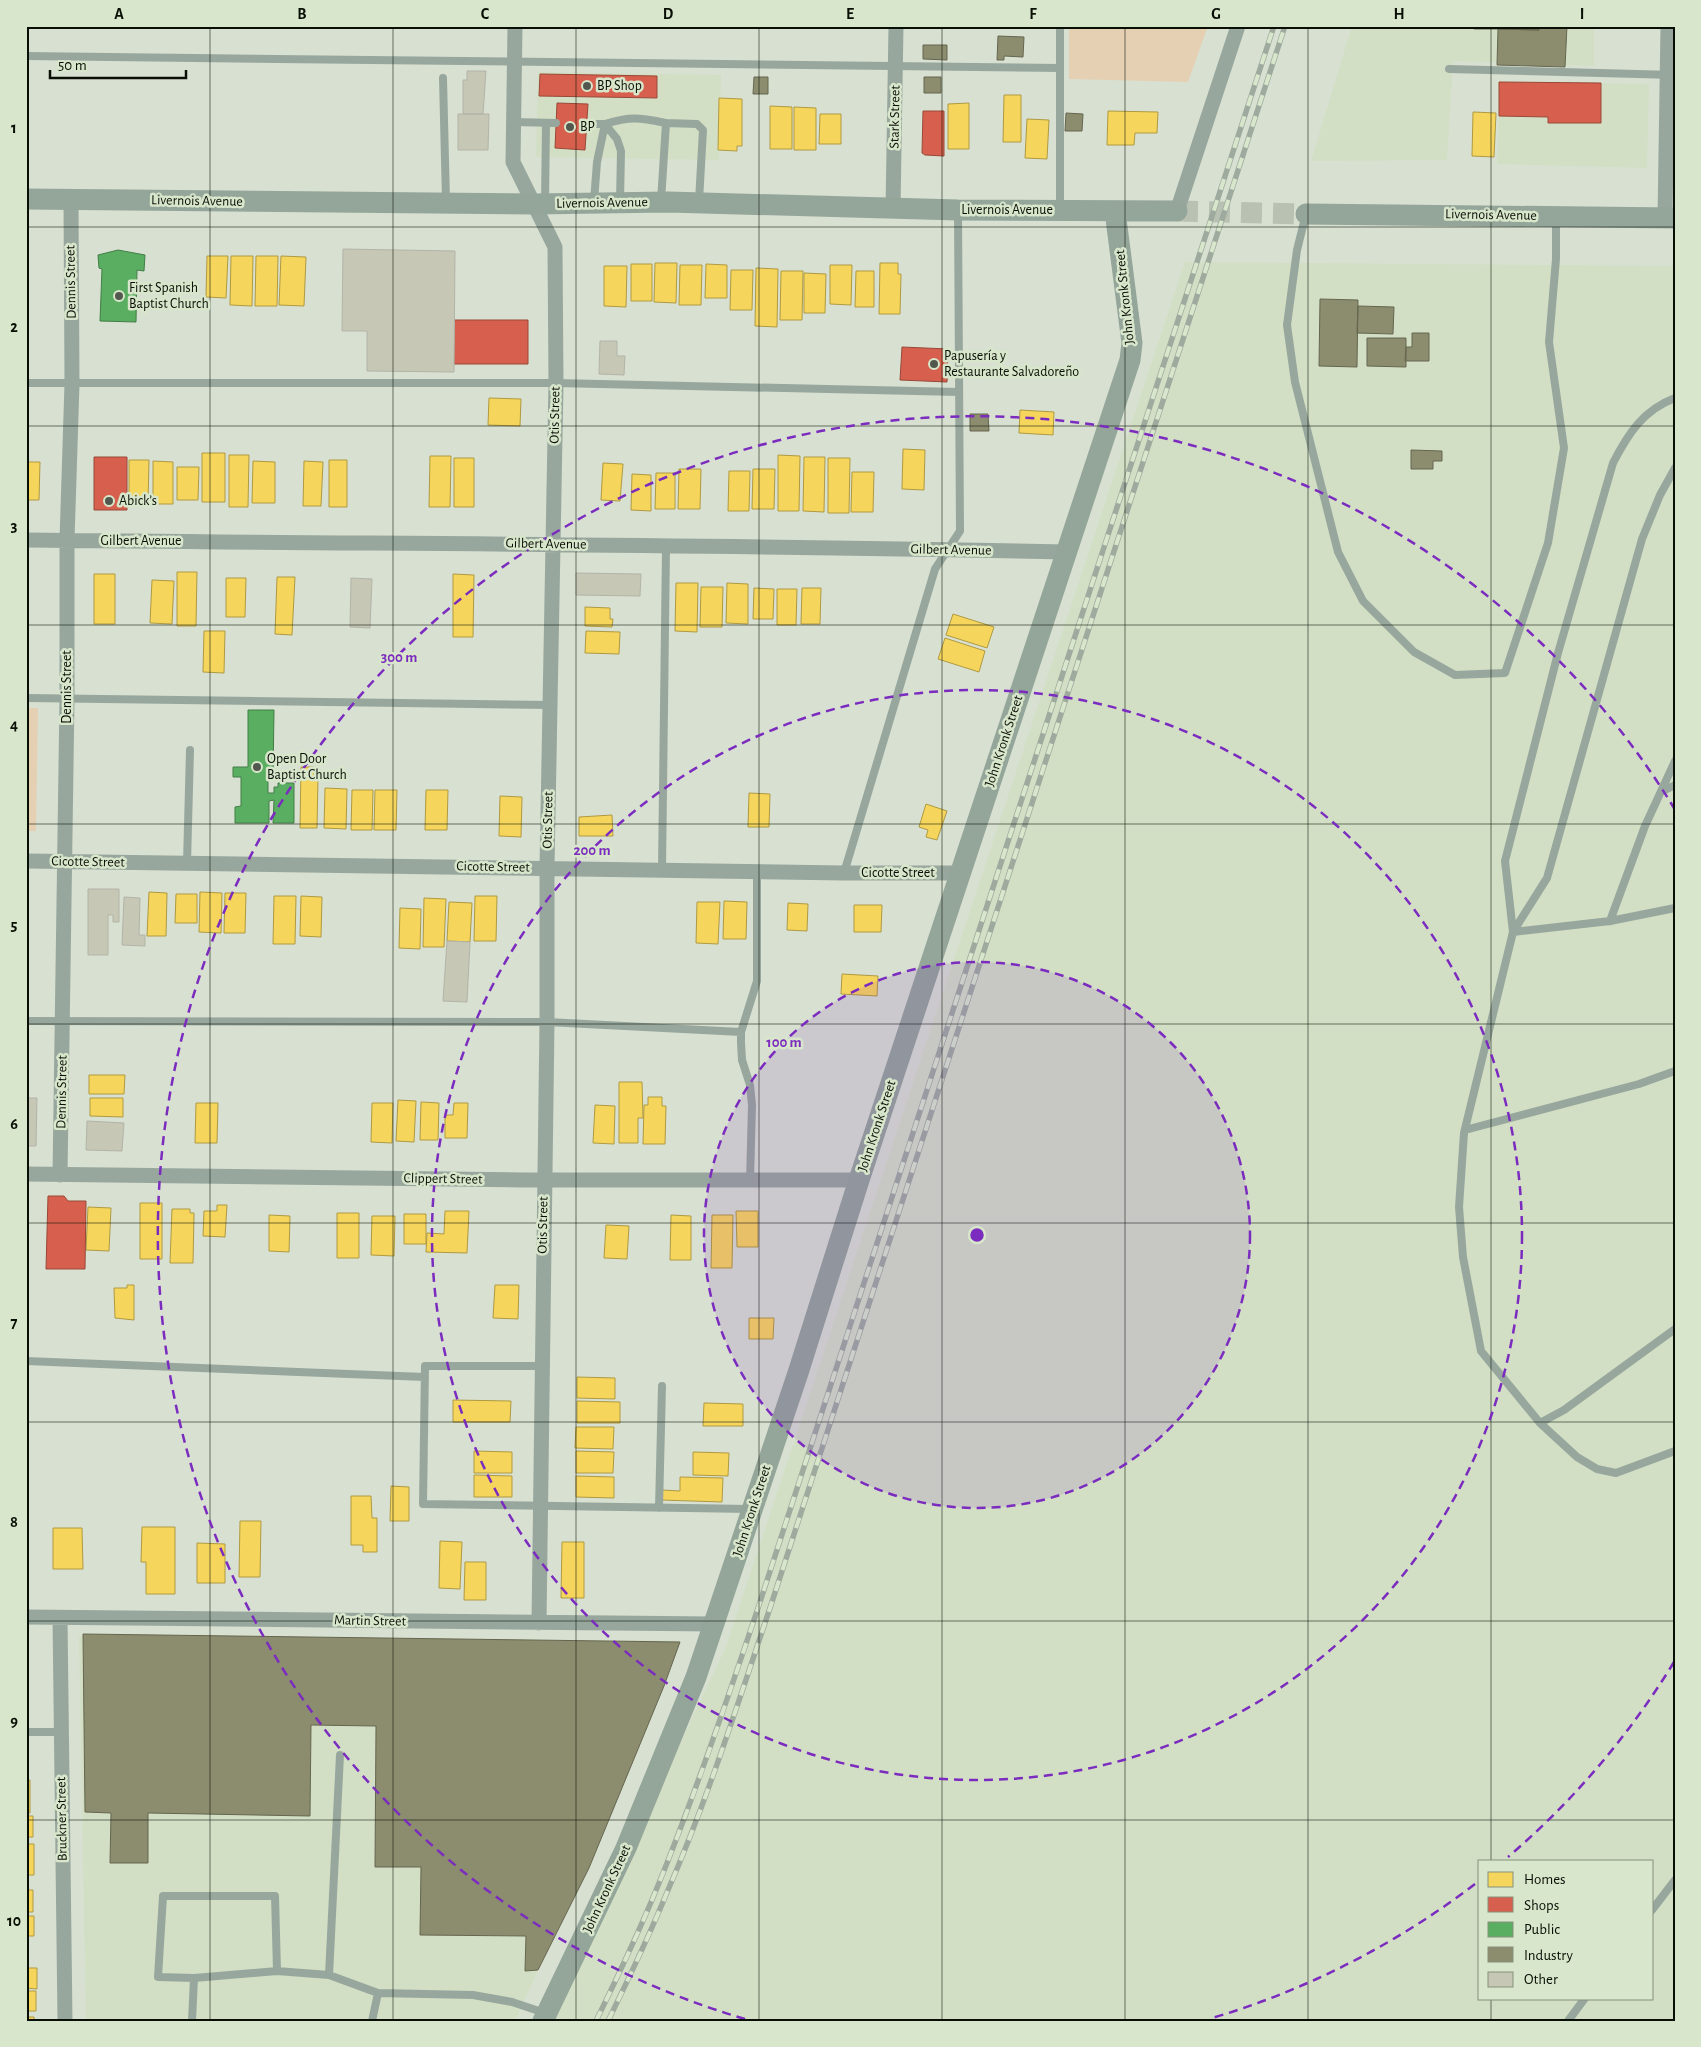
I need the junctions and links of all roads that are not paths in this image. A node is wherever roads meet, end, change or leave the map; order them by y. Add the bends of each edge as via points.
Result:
1 (515, 26) edge
2 (896, 26) edge
3 (1060, 26) edge
4 (1238, 26) edge
5 (1668, 26) edge
6 (26, 56) edge
7 (514, 62) junction
8 (895, 66) junction
9 (1060, 68) junction
10 (1449, 69) dead end
11 (1671, 75) edge
12 (443, 78) dead end
13 (514, 122) junction
14 (546, 123) junction
15 (556, 123) dead end
16 (666, 123) junction
17 (587, 124) dead end
18 (605, 124) junction
19 (26, 199) edge
20 (71, 199) junction
21 (661, 202) junction
22 (446, 203) junction
23 (594, 203) junction
24 (620, 203) junction
25 (699, 203) junction
26 (540, 204) junction
27 (893, 209) junction
28 (958, 210) junction
29 (1060, 211) junction
30 (1115, 211) junction
31 (1177, 212) joint
32 (1306, 214) joint
33 (1556, 216) junction
34 (1670, 217) edge
35 (26, 383) edge
36 (556, 383) junction
37 (72, 384) junction
38 (959, 392) junction
39 (1675, 398) edge
40 (1675, 468) edge
41 (26, 540) edge
42 (67, 540) junction
43 (552, 543) junction
44 (666, 547) junction
45 (948, 549) junction
46 (1066, 552) junction
47 (26, 698) edge
48 (67, 698) junction
49 (551, 705) junction
50 (190, 750) dead end
51 (1675, 761) edge
52 (1675, 785) edge
53 (1661, 792) junction
54 (26, 861) edge
55 (64, 862) junction
56 (188, 863) junction
57 (547, 867) junction
58 (662, 870) junction
59 (757, 871) junction
60 (844, 873) junction
61 (960, 873) junction
62 (1675, 908) edge
63 (1610, 921) junction
64 (1513, 932) junction
65 (26, 1021) edge
66 (64, 1021) junction
67 (547, 1022) junction
68 (741, 1032) junction
69 (1675, 1071) edge
70 (1465, 1130) junction
71 (26, 1174) edge
72 (60, 1174) junction
73 (544, 1180) junction
74 (750, 1180) junction
75 (859, 1180) junction
76 (1675, 1328) edge
77 (26, 1361) edge
78 (542, 1366) junction
79 (425, 1377) junction
80 (662, 1386) dead end
81 (1540, 1423) junction
82 (1675, 1451) edge
83 (539, 1506) junction
84 (659, 1508) junction
85 (753, 1509) junction
86 (26, 1617) edge
87 (60, 1618) junction
88 (539, 1623) junction
89 (714, 1624) junction
90 (26, 1732) edge
91 (61, 1732) junction
92 (340, 1755) dead end
93 (1675, 1880) edge
94 (1654, 1907) edge
95 (276, 1971) junction
96 (329, 1975) junction
97 (194, 1978) junction
98 (378, 1993) junction
99 (1584, 2000) edge
100 (545, 2017) edge
101 (65, 2021) edge
102 (192, 2021) edge
103 (372, 2021) edge
104 (1568, 2021) edge

1 - 7 street, Otis Street
2 - 8 street, Stark Street
3 - 9 lane
4 - 31 street
5 - 11 street
6 - 7 lane
7 - 8 lane
7 - 13 street, Otis Street
8 - 9 lane
8 - 27 street, Stark Street
9 - 29 lane
10 - 11 lane
11 - 34 street
12 - 22 lane
13 - 14 lane
13 - 26 street, Otis Street via 513,162
14 - 15 lane
14 - 26 lane
16 - 18 lane via 626,118
16 - 21 lane
16 - 25 lane via 697,124 703,130
17 - 18 lane
18 - 23 lane via 597,162
18 - 24 lane via 617,139 621,151
19 - 20 street, Livernois Avenue
20 - 22 street, Livernois Avenue
20 - 37 street, Dennis Street
21 - 24 street, Livernois Avenue
21 - 25 street, Livernois Avenue
22 - 26 street, Livernois Avenue
23 - 24 street, Livernois Avenue
23 - 26 street, Livernois Avenue
25 - 27 street, Livernois Avenue
26 - 36 street, Otis Street via 555,247
27 - 28 street, Livernois Avenue
28 - 29 street, Livernois Avenue
28 - 38 lane
29 - 30 street, Livernois Avenue
30 - 31 street, Livernois Avenue
30 - 46 street, John Kronk Street via 1132,343 1130,360
32 - 33 street, Livernois Avenue
32 - 33 lane via 1297,250 1287,325 1295,382 1338,552 1363,601 1414,652 1455,674 1505,673 1548,543 1564,448 1549,342
33 - 34 street, Livernois Avenue
35 - 37 lane
36 - 37 lane
36 - 38 lane
36 - 43 street, Otis Street
37 - 42 street, Dennis Street
38 - 45 lane via 960,531
39 - 64 lane via 1642,417 1626,436 1613,463 1558,653 1505,860
40 - 64 lane via 1642,539 1546,878
41 - 42 street, Gilbert Avenue
42 - 43 street, Gilbert Avenue
42 - 48 street, Dennis Street
43 - 44 street, Gilbert Avenue
43 - 49 street, Otis Street
44 - 45 street, Gilbert Avenue
44 - 58 lane
45 - 46 street, Gilbert Avenue
45 - 60 lane via 935,570
46 - 61 street, John Kronk Street
47 - 48 lane
48 - 49 lane
48 - 55 street, Dennis Street
49 - 57 street, Otis Street
50 - 56 lane
51 - 53 lane
52 - 53 lane
53 - 63 lane
54 - 55 street, Cicotte Street
55 - 56 street, Cicotte Street
55 - 66 street, Dennis Street
56 - 57 street, Cicotte Street
57 - 58 street, Cicotte Street
57 - 67 street, Otis Street
58 - 59 street, Cicotte Street
59 - 60 street, Cicotte Street
59 - 68 lane via 757,981
60 - 61 street, Cicotte Street
61 - 75 street, John Kronk Street
62 - 63 lane
63 - 64 lane
64 - 70 lane
65 - 66 lane
66 - 67 lane
66 - 72 street, Dennis Street
67 - 68 lane
67 - 73 street, Otis Street
68 - 74 lane via 742,1060 752,1104
69 - 70 lane via 1639,1084
70 - 81 lane via 1459,1207 1464,1257 1481,1351
71 - 72 street, Clippert Street
72 - 73 street, Clippert Street
73 - 74 street, Clippert Street
73 - 78 street, Otis Street
74 - 75 street, Clippert Street
75 - 85 street, John Kronk Street
76 - 81 lane via 1564,1410
77 - 79 lane
78 - 79 lane via 425,1366
78 - 83 street, Otis Street
79 - 83 lane via 423,1504
80 - 84 lane
81 - 82 lane via 1577,1457 1597,1469 1616,1472
83 - 84 lane
83 - 88 street, Otis Street
84 - 85 lane
85 - 89 street, John Kronk Street
86 - 87 street, Martin Street
87 - 88 street, Martin Street
87 - 91 street, Bruckner Street
88 - 89 street, Martin Street
89 - 100 street, John Kronk Street via 634,1830
90 - 91 lane
91 - 101 street, Bruckner Street
92 - 96 lane
93 - 94 lane
95 - 96 lane
95 - 97 lane
95 - 97 lane via 275,1896 163,1896 158,1976
96 - 98 lane
97 - 102 lane
98 - 100 lane via 473,1995 512,2002
98 - 103 lane
99 - 104 lane

